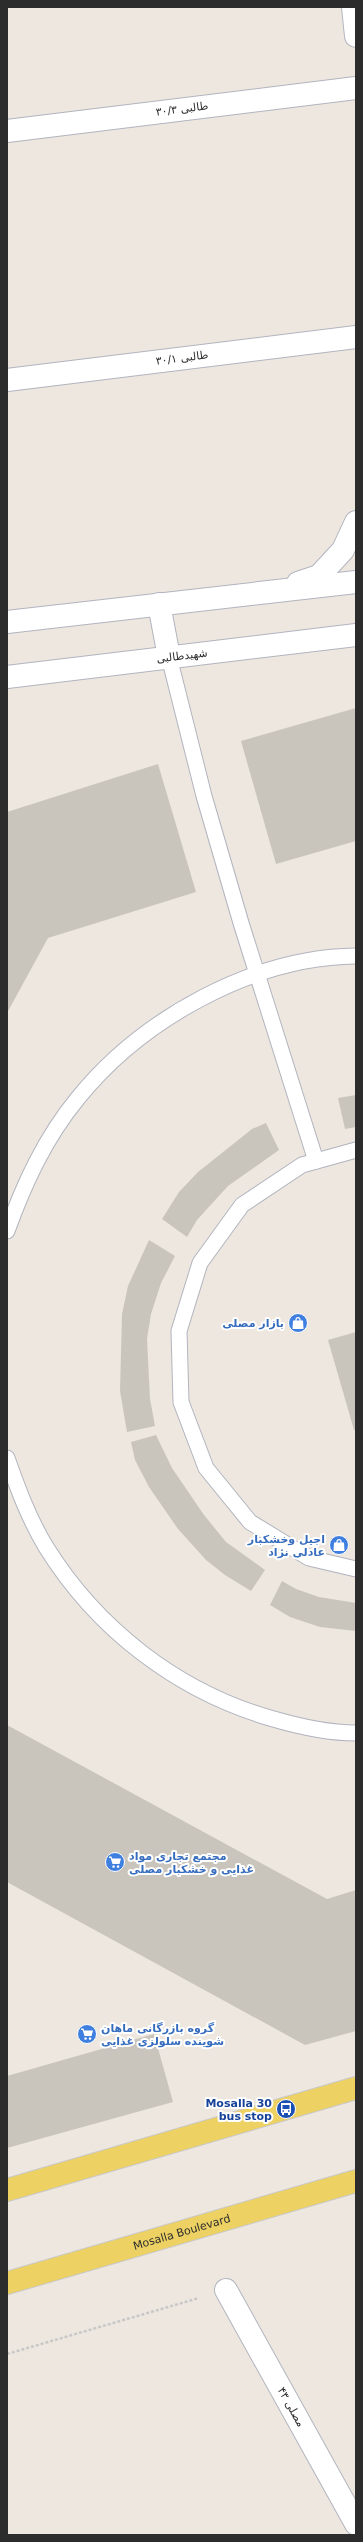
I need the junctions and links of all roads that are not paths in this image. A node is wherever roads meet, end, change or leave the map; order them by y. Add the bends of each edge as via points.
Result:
1 (353, 7) edge
2 (356, 36) edge
3 (356, 88) edge
4 (7, 130) edge
5 (356, 337) edge
6 (7, 380) edge
7 (356, 522) edge
8 (356, 582) edge
9 (272, 591) junction
10 (159, 604) junction
11 (7, 622) edge
12 (356, 635) edge
13 (170, 657) junction
14 (7, 677) edge
15 (356, 956) edge
16 (258, 974) junction
17 (356, 1150) edge
18 (316, 1161) junction
19 (7, 1231) edge
20 (7, 1458) edge
21 (356, 1569) edge
22 (356, 1733) edge
23 (356, 2088) edge
24 (356, 2181) edge
25 (7, 2190) edge
26 (7, 2283) edge
27 (226, 2290) road end
28 (356, 2524) edge

1 - 2 street
3 - 4 street, طالبی ۳۰/۳
5 - 6 street, طالبی ۳۰/۱
7 - 9 street via 343,550 319,576
8 - 9 street
9 - 10 street
10 - 11 street
10 - 13 street
12 - 13 street, شهیدطالبی
13 - 14 street, شهیدطالبی
13 - 16 lane via 206,803
15 - 16 lane via 300,963
16 - 18 lane
16 - 19 lane via 200,998 156,1026 114,1059 78,1098 47,1142 23,1189
17 - 18 lane
18 - 21 lane via 302,1165 242,1205 200,1263 179,1331 181,1402 206,1468 250,1522 309,1558
20 - 22 lane via 21,1499 46,1546 76,1590 112,1629 153,1662 198,1690 246,1711 298,1726
23 - 25 main road
24 - 26 main road, Mosalla Boulevard
27 - 28 street, مصلی ۴۳

